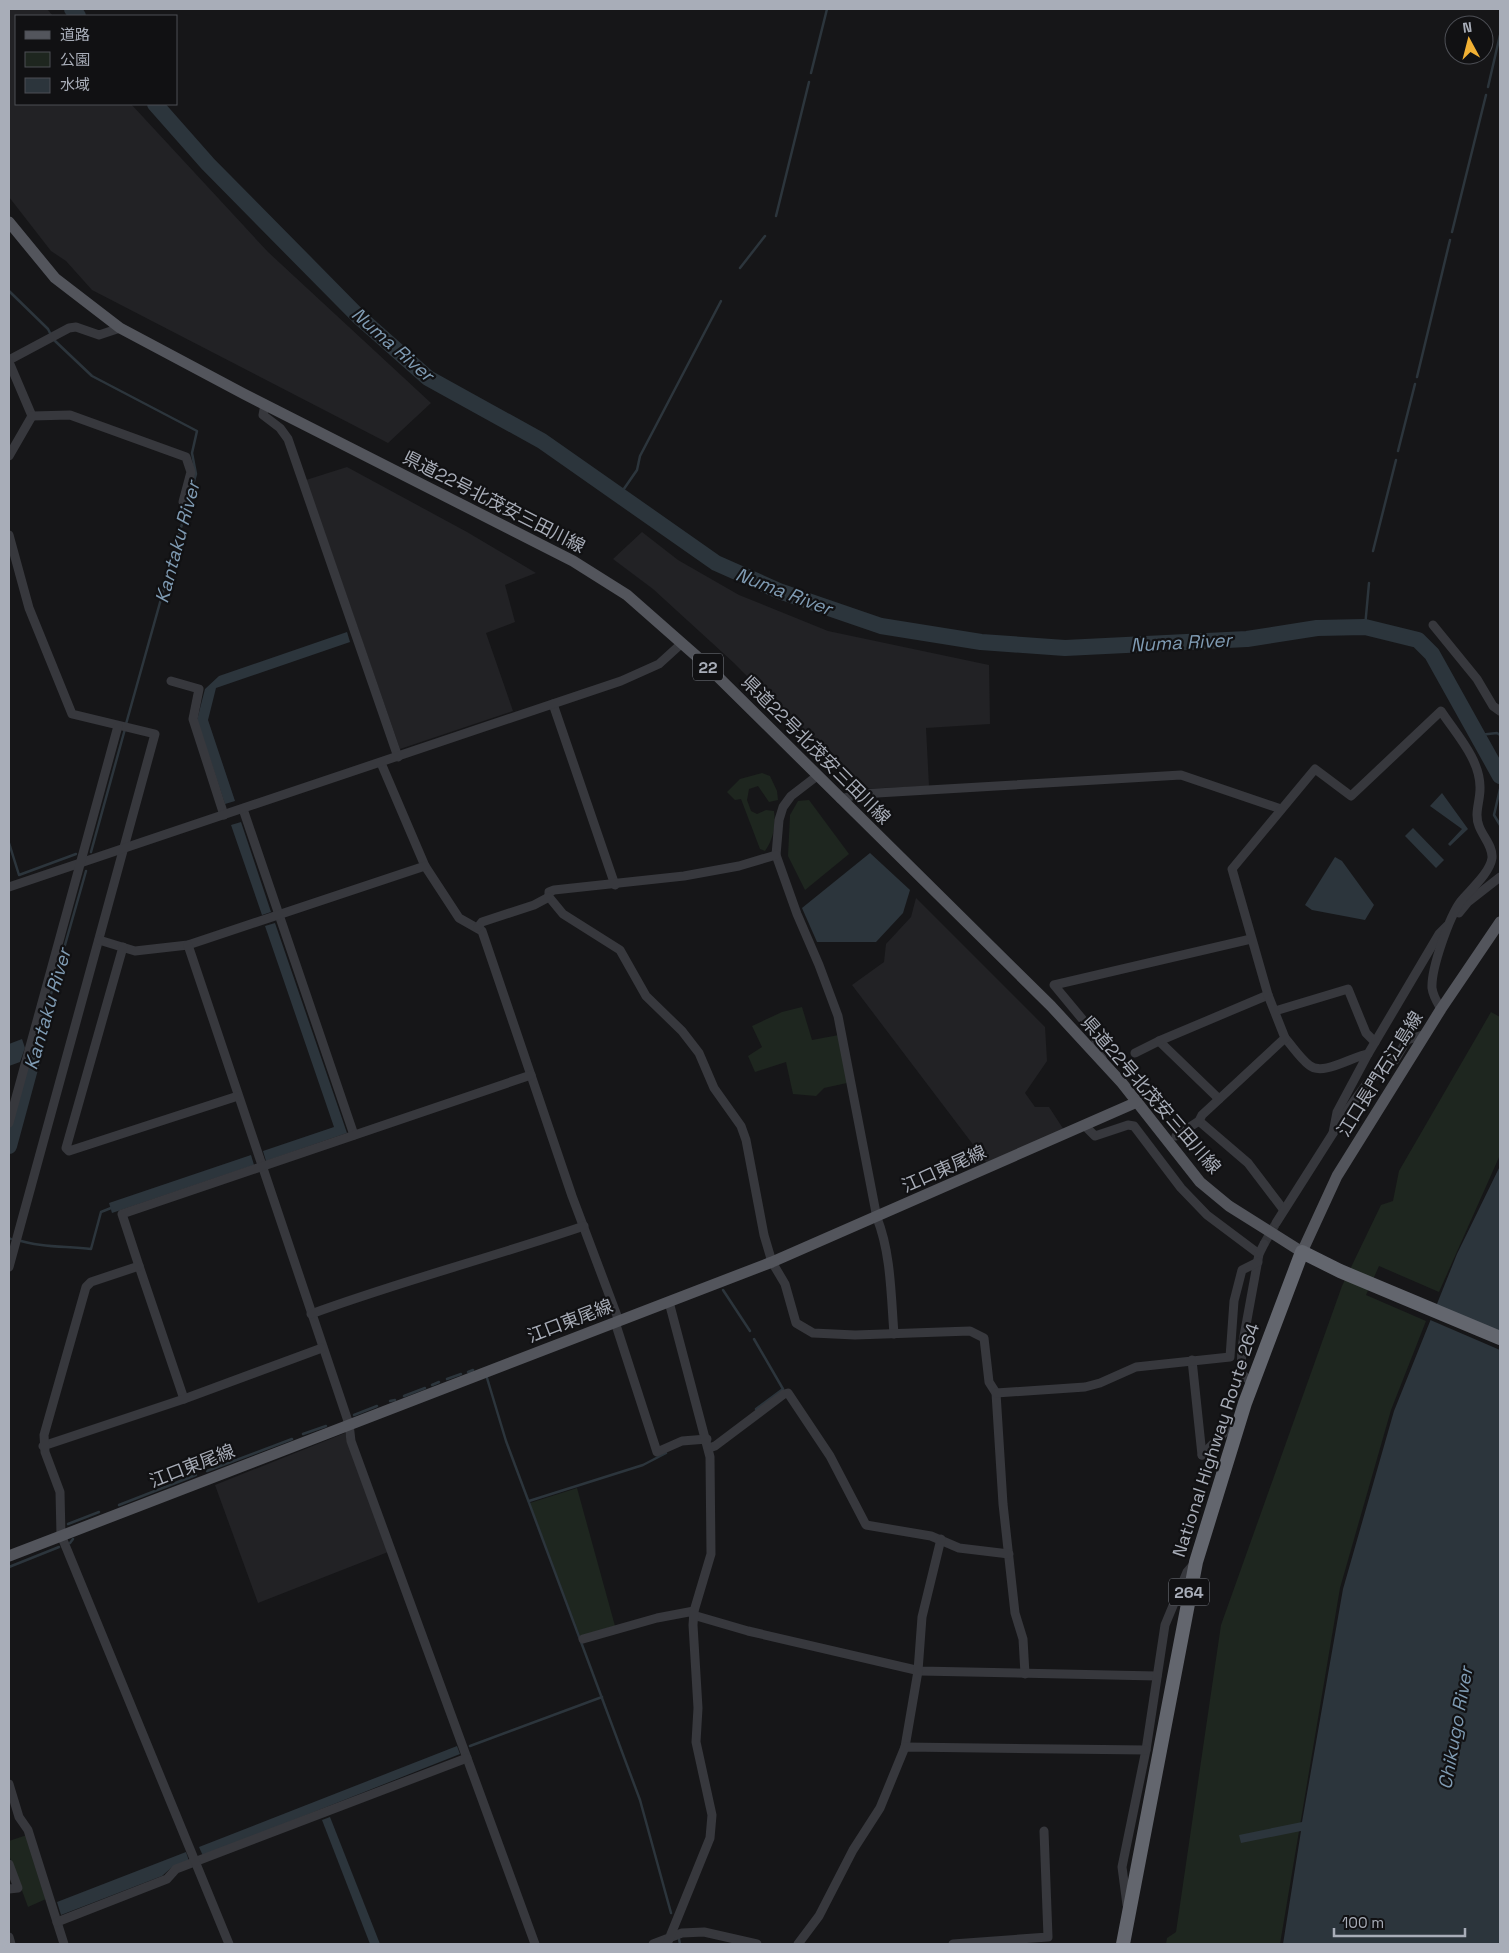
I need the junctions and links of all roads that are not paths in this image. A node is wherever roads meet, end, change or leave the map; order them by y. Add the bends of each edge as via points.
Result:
1 (11, 227) edge
2 (120, 328) junction
3 (9, 361) edge
4 (265, 404) junction
5 (32, 416) junction
6 (9, 456) edge
7 (183, 502) dead end
8 (9, 535) edge
9 (1433, 625) dead end
10 (681, 644) junction
11 (171, 681) dead end
12 (553, 704) junction
13 (1500, 711) edge
14 (123, 727) junction
15 (398, 757) junction
16 (381, 763) junction
17 (817, 776) junction
18 (840, 799) junction
19 (243, 809) junction
20 (1281, 809) junction
21 (224, 815) junction
22 (124, 849) junction
23 (776, 855) junction
24 (80, 862) junction
25 (425, 866) junction
26 (1500, 877) edge
27 (616, 885) junction
28 (9, 887) edge
29 (549, 897) junction
30 (279, 915) junction
31 (1500, 922) edge
32 (1450, 923) junction
33 (478, 927) junction
34 (1251, 939) junction
35 (99, 940) junction
36 (188, 945) junction
37 (123, 948) junction
38 (1268, 995) junction
39 (1441, 1009) junction
40 (1275, 1011) junction
41 (1426, 1034) junction
42 (1285, 1038) junction
43 (1159, 1041) junction
44 (1376, 1042) junction
45 (1136, 1053) dead end
46 (1368, 1054) junction
47 (1104, 1064) junction
48 (531, 1075) junction
49 (238, 1096) junction
50 (1219, 1099) junction
51 (1137, 1102) junction
52 (1199, 1120) junction
53 (9, 1123) edge
54 (1085, 1126) junction
55 (1333, 1133) junction
56 (354, 1135) junction
57 (1176, 1136) dead end
58 (262, 1167) junction
59 (1283, 1209) junction
60 (877, 1218) junction
61 (1276, 1223) tunnel mouth
62 (584, 1226) junction
63 (1264, 1244) tunnel mouth
64 (1302, 1252) junction
65 (1258, 1258) junction
66 (772, 1262) junction
67 (139, 1266) junction
68 (9, 1267) edge
69 (669, 1302) junction
70 (311, 1314) junction
71 (617, 1322) junction
72 (894, 1334) junction
73 (1500, 1338) edge
74 (322, 1348) junction
75 (1192, 1360) junction
76 (1252, 1383) junction
77 (996, 1393) junction
78 (184, 1399) junction
79 (1241, 1415) junction
80 (348, 1424) junction
81 (707, 1439) junction
82 (44, 1446) junction
83 (709, 1448) junction
84 (61, 1535) junction
85 (941, 1539) junction
86 (1009, 1554) junction
87 (9, 1556) edge
88 (1196, 1562) junction
89 (694, 1613) junction
90 (584, 1639) dead end
91 (918, 1670) junction
92 (1025, 1674) junction
93 (1157, 1676) junction
94 (905, 1747) junction
95 (1146, 1750) junction
96 (467, 1758) junction
97 (9, 1784) edge
98 (1044, 1831) dead end
99 (197, 1862) junction
100 (9, 1864) edge
101 (9, 1890) edge
102 (1129, 1913) junction
103 (57, 1922) junction
104 (9, 1937) edge
105 (668, 1940) edge
106 (1015, 1942) edge
107 (11, 1944) edge
108 (64, 1944) edge
109 (229, 1944) edge
110 (535, 1944) edge
111 (652, 1944) edge
112 (757, 1944) edge
113 (798, 1944) edge
114 (953, 1944) edge
115 (1123, 1944) edge

1 - 2 main road, 県道22号北茂安三田川線 / 22 via 55,278
2 - 3 street via 99,335 76,327 69,328
2 - 4 main road, 県道22号北茂安三田川線 / 22
3 - 5 street
4 - 10 main road, 県道22号北茂安三田川線 / 22 via 573,561 627,595
4 - 15 street via 263,415 288,439
5 - 6 street
5 - 7 street via 70,415 186,457 191,472
8 - 14 street via 29,608 72,714
9 - 13 street
10 - 12 street via 659,664 622,681
10 - 17 main road, 県道22号北茂安三田川線 / 22
11 - 21 street via 199,689 193,719
12 - 15 street
12 - 27 street
14 - 22 street via 155,734
14 - 24 street
15 - 16 street
16 - 19 street
16 - 25 street
17 - 18 main road, 県道22号北茂安三田川線 / 22
17 - 23 street via 791,796 783,807
18 - 20 street via 860,794 1181,775
18 - 47 main road, 県道22号北茂安三田川線 / 22 via 1050,1006
19 - 21 street
19 - 30 street
20 - 32 street via 1314,769 1351,796 1441,711 1479,775 1481,790 1477,817 1492,859 1459,904
20 - 34 street via 1232,869
21 - 22 street
22 - 24 street
22 - 35 street
23 - 27 street via 728,869
23 - 60 street via 838,1016
24 - 28 street
24 - 53 street
25 - 30 street
25 - 33 street via 459,918 465,924
26 - 32 street via 1468,902
27 - 29 street via 554,890 549,892
29 - 33 street via 482,922
29 - 66 street via 563,914 620,950 638,986 699,1053 714,1088 741,1126 746,1140
30 - 36 street
30 - 56 street
31 - 39 main road, 江口長門石江島線
32 - 39 street via 1433,975 1434,998
32 - 44 street via 1435,942
33 - 48 street
34 - 38 street
34 - 47 street via 1054,985 1093,1032
35 - 37 street
35 - 68 street
36 - 37 street via 135,951
36 - 49 street
37 - 49 street via 66,1148 69,1151
38 - 40 street
38 - 43 street
39 - 41 main road, 江口長門石江島線
40 - 42 street
40 - 44 street via 1348,989 1366,1034
41 - 55 street via 1407,1040 1395,1060 1368,1082
41 - 64 main road, 江口長門石江島線 via 1337,1176
42 - 46 street via 1310,1067 1318,1069
42 - 50 street
43 - 45 street
43 - 50 street
44 - 46 street
46 - 55 street via 1338,1112
47 - 51 main road, 県道22号北茂安三田川線 / 22
48 - 56 street
48 - 62 street
49 - 58 street
50 - 52 street
51 - 54 main road, 江口東尾線
51 - 64 main road, 県道22号北茂安三田川線 / 22 via 1200,1182 1229,1206
52 - 57 street
52 - 59 street via 1248,1163
54 - 60 main road, 江口東尾線
54 - 65 street via 1095,1136 1131,1125 1157,1150 1181,1188
55 - 59 street
56 - 58 street
58 - 67 street via 122,1214
58 - 70 street
59 - 61 street
60 - 66 main road, 江口東尾線
60 - 72 street
62 - 70 street via 399,1283
62 - 71 street
63 - 65 street
64 - 73 highway
64 - 76 highway, National Highway Route 264 / 264
65 - 75 street via 1242,1270 1234,1302 1230,1356
65 - 76 street via 1242,1347 1242,1373
66 - 69 main road, 江口東尾線
66 - 72 street via 785,1284 796,1323 802,1328 813,1333
67 - 78 street
67 - 82 street via 91,1282 86,1287 44,1435
69 - 71 main road, 江口東尾線
69 - 81 street
70 - 74 street
71 - 80 main road, 江口東尾線
71 - 81 street via 657,1452 682,1441
72 - 77 street via 970,1331 979,1334 986,1344 989,1382
74 - 78 street
74 - 80 street
75 - 77 street via 1136,1367 1085,1387
75 - 79 street via 1202,1455
76 - 79 highway, National Highway Route 264 / 264
77 - 86 street
78 - 82 street
79 - 88 highway, National Highway Route 264 / 264
80 - 84 main road, 江口東尾線
80 - 96 street via 351,1441
81 - 83 street
82 - 84 street via 60,1492
83 - 85 street via 788,1393 830,1456 866,1525
83 - 89 street via 711,1554
84 - 87 main road, 江口東尾線
84 - 99 street
85 - 86 street via 959,1548
85 - 91 street via 922,1617
86 - 92 street via 1015,1613 1023,1638
88 - 93 street via 1187,1572 1166,1625
88 - 102 highway, National Highway Route 264 / 264
89 - 90 street via 657,1618
89 - 91 street via 748,1631
89 - 105 street via 698,1708 696,1742 712,1815 710,1838
91 - 92 street
91 - 94 street
92 - 93 street
93 - 95 street
94 - 95 street
94 - 113 street via 880,1808 853,1850 819,1916
95 - 102 street via 1122,1867
96 - 99 street
96 - 110 street
97 - 103 street via 19,1817 28,1830
98 - 106 street via 1048,1937
99 - 103 street via 176,1869 167,1879
99 - 109 street
100 - 101 street via 18,1888
102 - 115 highway, National Highway Route 264 / 264
103 - 108 street
104 - 107 street
105 - 111 street
105 - 112 street via 704,1932
106 - 114 street

